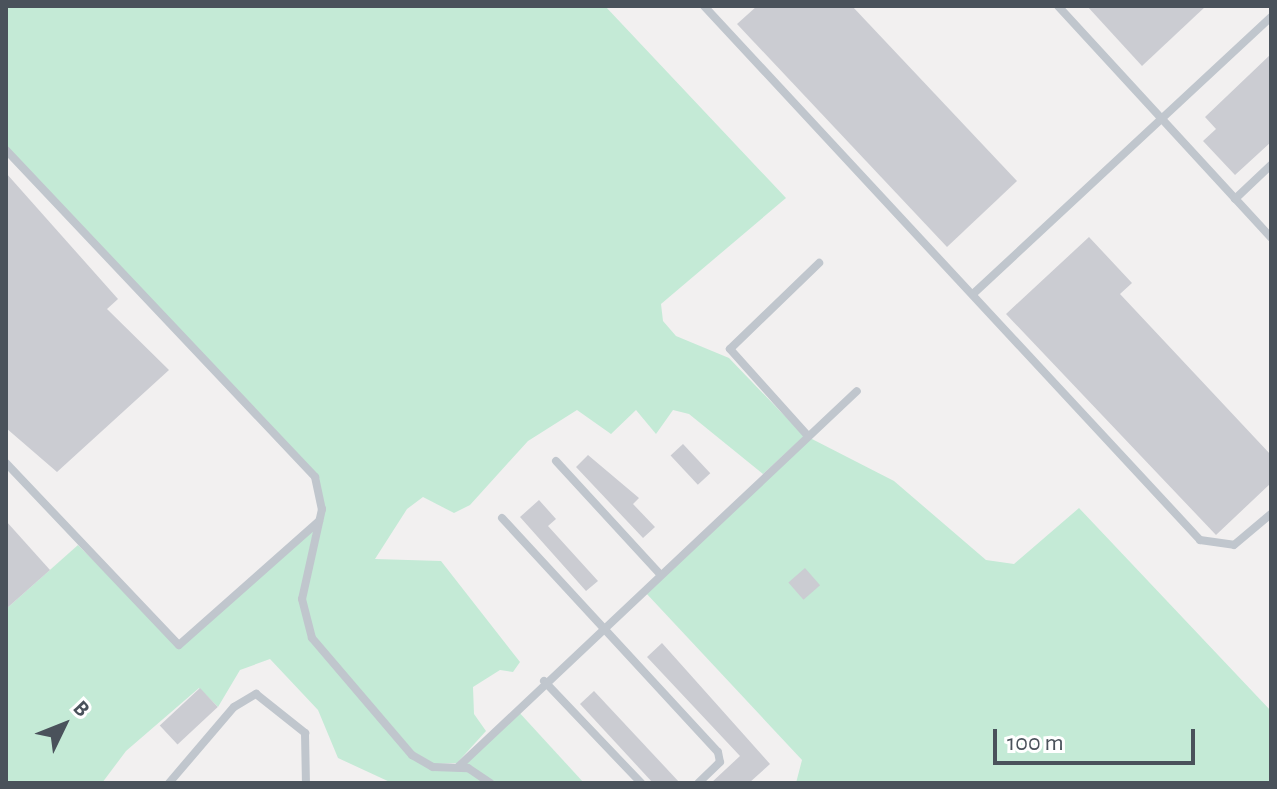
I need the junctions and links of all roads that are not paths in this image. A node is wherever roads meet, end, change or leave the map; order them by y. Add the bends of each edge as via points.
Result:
1 (704, 6) edge
2 (1058, 6) edge
3 (1266, 6) edge
4 (1271, 14) edge
5 (1161, 120) junction
6 (6, 150) edge
7 (1271, 165) edge
8 (1235, 199) junction
9 (1271, 238) edge
10 (819, 263) dead end
11 (973, 294) junction
12 (857, 391) dead end
13 (808, 436) junction
14 (556, 461) dead end
15 (6, 463) edge
16 (1271, 514) edge
17 (502, 518) dead end
18 (319, 520) junction
19 (660, 574) junction
20 (603, 626) junction
21 (544, 681) junction
22 (458, 767) junction
23 (169, 783) edge
24 (306, 783) edge
25 (490, 783) edge
26 (641, 783) edge
27 (698, 783) edge

1 - 11 lane
2 - 5 lane
3 - 4 lane
4 - 5 lane
5 - 8 lane
5 - 11 lane
6 - 18 lane via 304,462 323,492
7 - 8 lane
8 - 9 lane
10 - 13 lane via 730,349
11 - 16 lane via 1200,540 1234,545
12 - 13 lane
13 - 19 lane
14 - 19 lane
15 - 18 lane via 179,645
17 - 20 lane
18 - 22 lane via 302,599 312,638 412,755 433,767
19 - 20 lane
20 - 21 lane
20 - 27 lane via 718,752 720,762
21 - 22 lane
21 - 26 lane
22 - 25 lane
23 - 24 lane via 234,707 256,694 305,733

